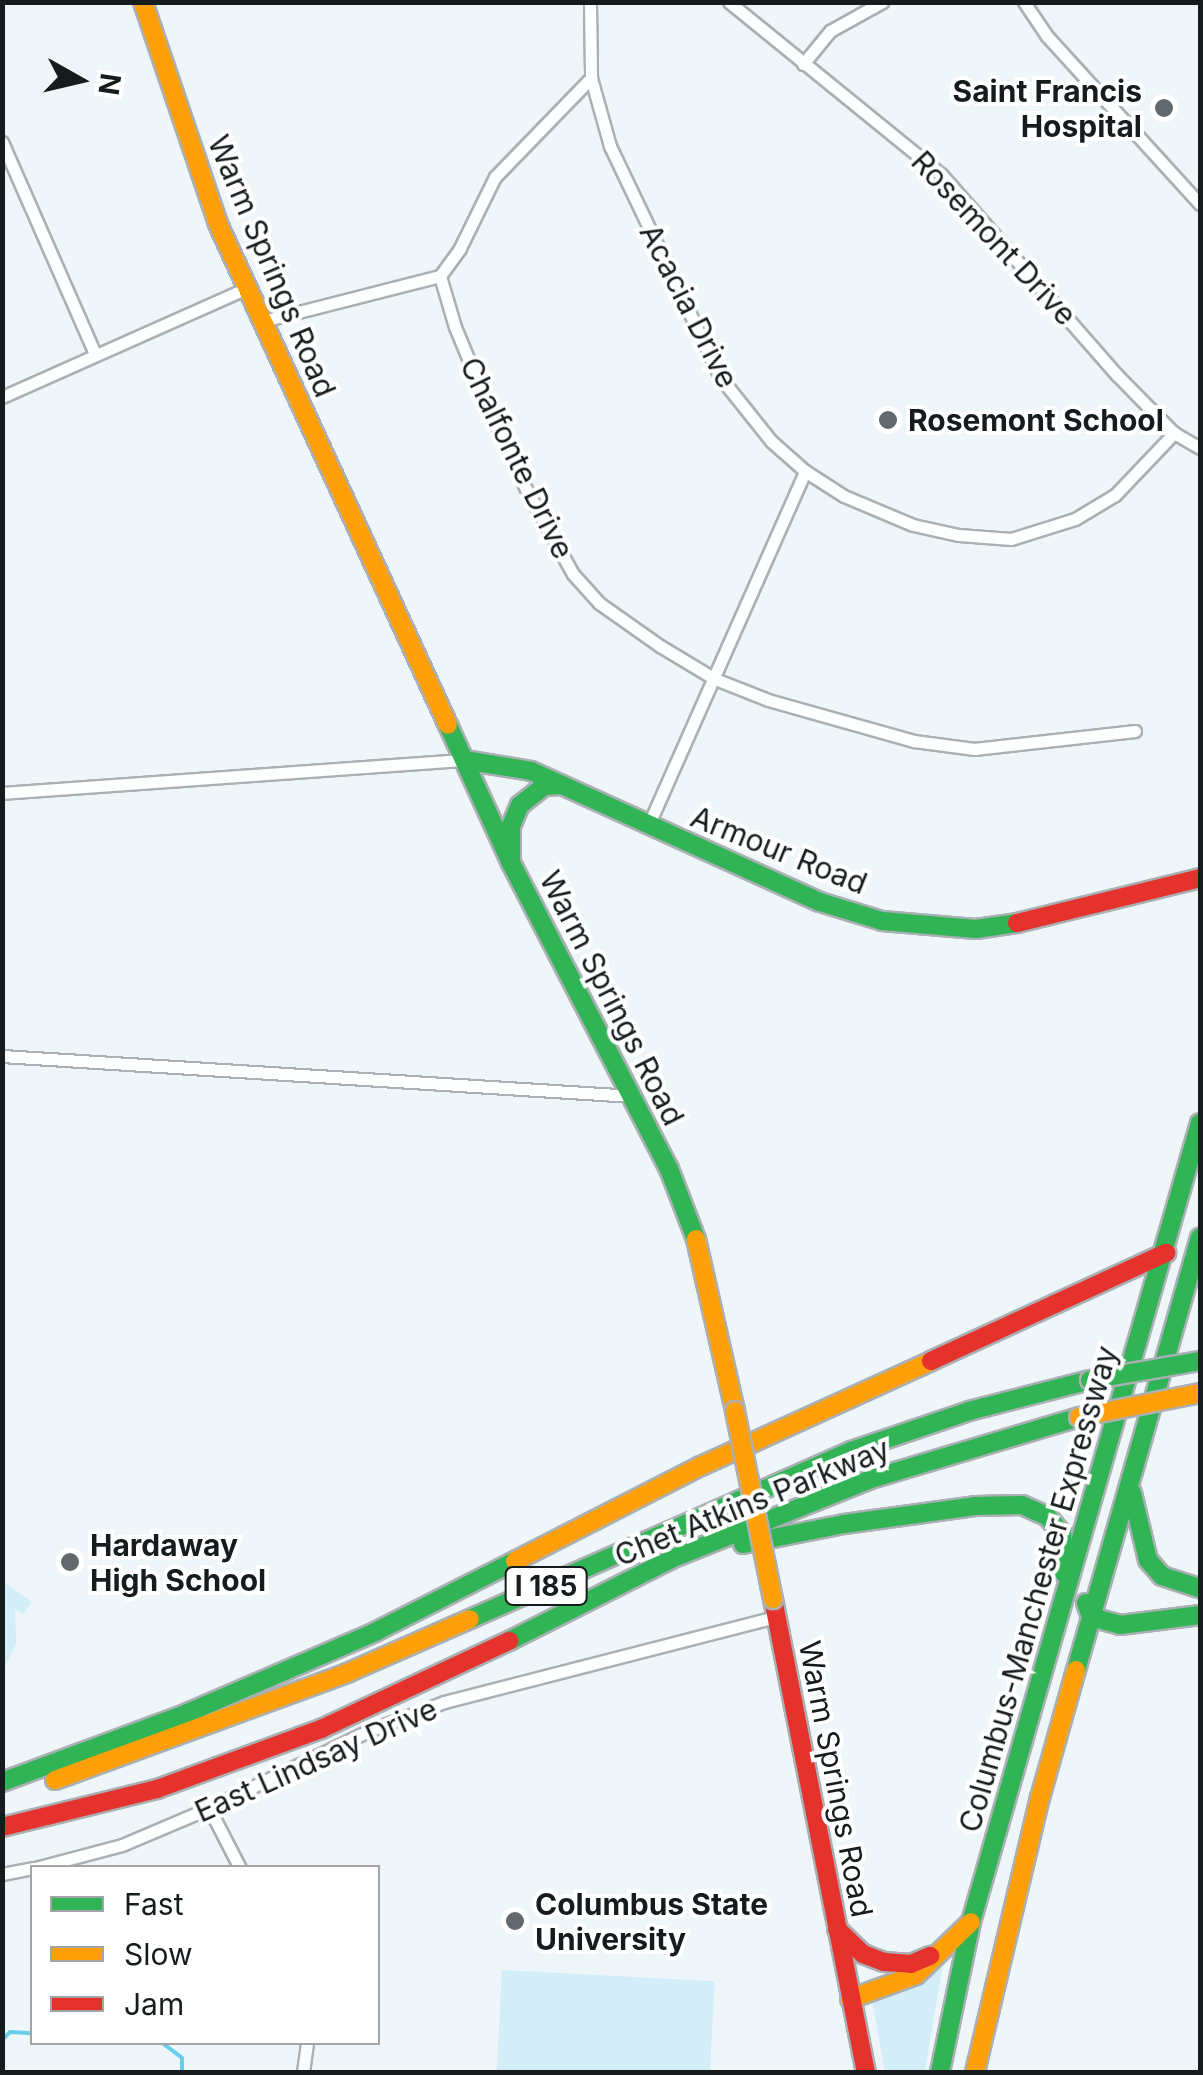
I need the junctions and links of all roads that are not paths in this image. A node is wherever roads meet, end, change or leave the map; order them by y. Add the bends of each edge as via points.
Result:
1 (143, 2) edge
2 (590, 2) edge
3 (729, 2) edge
4 (882, 2) edge
5 (1024, 2) edge
6 (804, 64) junction
7 (590, 78) junction
8 (2, 142) edge
9 (1200, 204) edge
10 (440, 276) junction
11 (249, 287) junction
12 (262, 321) junction
13 (96, 354) junction
14 (2, 397) edge
15 (1174, 433) junction
16 (1200, 448) edge
17 (805, 470) junction
18 (715, 679) junction
19 (1135, 730) dead end
20 (464, 760) junction
21 (561, 785) junction
22 (2, 793) edge
23 (648, 826) junction
24 (511, 863) junction
25 (1200, 878) edge
26 (2, 1056) edge
27 (632, 1096) junction
28 (1200, 1123) edge
29 (1200, 1237) edge
30 (1166, 1253) junction
31 (1196, 1263) edge
32 (1200, 1361) edge
33 (1200, 1392) edge
34 (1131, 1485) junction
35 (1084, 1528) junction
36 (670, 1559) junction
37 (1200, 1588) edge
38 (1064, 1596) junction
39 (774, 1608) junction
40 (1200, 1615) edge
41 (1091, 1617) junction
42 (2, 1782) edge
43 (2, 1795) edge
44 (210, 1808) junction
45 (2, 1826) edge
46 (46, 1865) edge
47 (238, 1865) edge
48 (30, 1869) edge
49 (2, 1874) edge
50 (971, 1922) junction
51 (837, 1929) junction
52 (938, 1953) junction
53 (850, 2000) junction
54 (987, 2012) junction
55 (306, 2045) edge
56 (303, 2072) edge
57 (866, 2072) edge
58 (940, 2072) edge
59 (975, 2072) edge
60 (986, 2072) edge

1 - 11 main road, Warm Springs Road via 218,224
2 - 7 street, Acacia Drive
3 - 6 street, Rosemont Drive
4 - 6 street via 830,31
5 - 9 street via 1060,51
6 - 15 street, Rosemont Drive via 941,174
7 - 10 street via 495,177
7 - 17 street, Acacia Drive via 610,146 720,376 771,441
8 - 13 street
10 - 12 street
10 - 18 street, Chalfonte Drive via 487,404 573,574 599,603
11 - 12 main road, Warm Springs Road
11 - 13 street
12 - 20 main road, Warm Springs Road
13 - 14 street
15 - 16 street, Rosemont Drive
15 - 17 street, Acacia Drive via 1115,495 1075,518 1011,539 913,525 844,496
17 - 18 street
18 - 19 street, Chalfonte Drive via 914,741 974,749
18 - 23 street
20 - 21 main road, Armour Road via 530,771
20 - 22 street
20 - 24 main road, Warm Springs Road
21 - 23 main road, Armour Road
21 - 24 main road via 544,786 520,805 511,826
23 - 25 main road, Armour Road via 820,902 933,928 1040,919
24 - 27 main road, Warm Springs Road
26 - 27 street
27 - 39 main road, Warm Springs Road, bridge via 695,1234
28 - 30 main road, Columbus-Manchester Expressway
29 - 31 main road, Columbus-Manchester Expressway
30 - 35 main road, Columbus-Manchester Expressway
30 - 42 main road via 701,1466 375,1632 178,1718
31 - 34 main road, Columbus-Manchester Expressway
32 - 43 main road, Chet Atkins Parkway / I 185, bridge via 969,1411 851,1451 292,1696 82,1773
33 - 36 main road, Chet Atkins Parkway / I 185, bridge via 1079,1417 871,1479
34 - 37 main road via 1148,1560 1162,1576
34 - 41 main road, Columbus-Manchester Expressway
35 - 38 main road, Columbus-Manchester Expressway
35 - 41 main road via 1080,1584
36 - 38 main road via 844,1524 1022,1504 1047,1516 1062,1534
36 - 45 main road, Chet Atkins Parkway / I 185 via 321,1729 157,1789
38 - 50 main road, Columbus-Manchester Expressway
39 - 44 street, East Lindsay Drive via 444,1702 301,1761
39 - 51 main road, Warm Springs Road
40 - 41 main road via 1120,1625
41 - 54 main road, Columbus-Manchester Expressway
44 - 46 street, East Lindsay Drive via 107,1850
44 - 47 street
48 - 49 street, East Lindsay Drive
50 - 52 main road
50 - 58 main road, Columbus-Manchester Expressway
51 - 52 main road via 863,1954 884,1962 910,1964
51 - 53 main road, Warm Springs Road
52 - 53 main road via 894,1988
53 - 57 main road, Warm Springs Road
54 - 59 main road, Columbus-Manchester Expressway
54 - 60 main road
55 - 56 street

